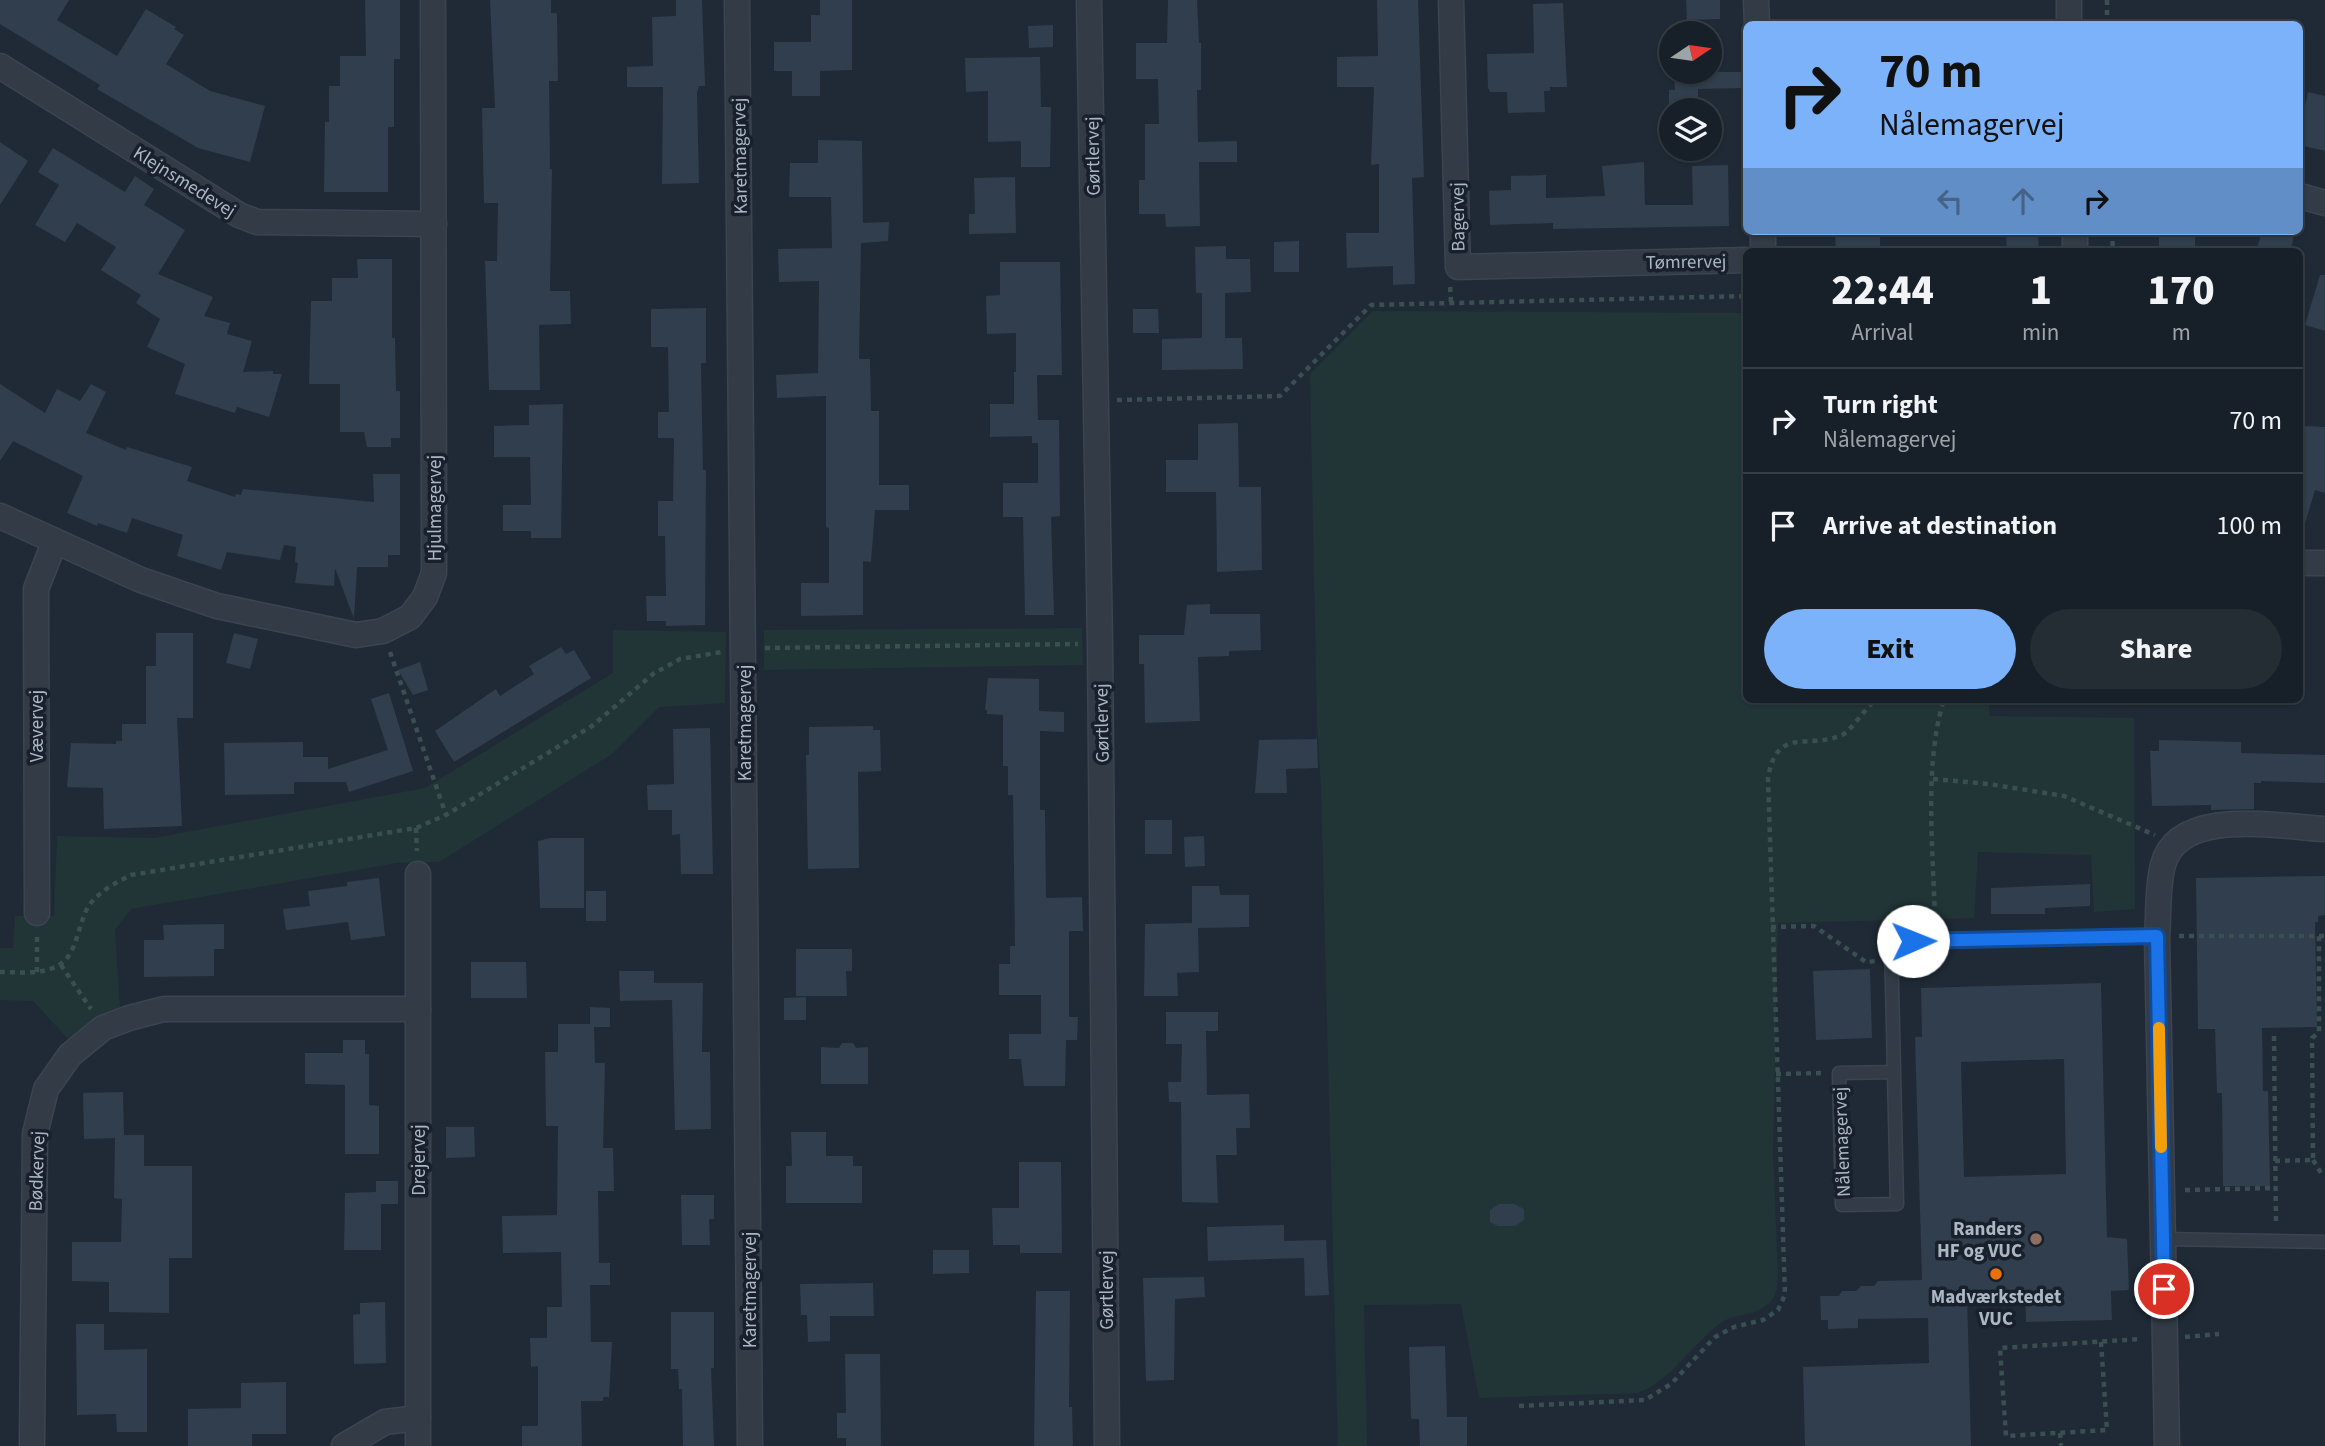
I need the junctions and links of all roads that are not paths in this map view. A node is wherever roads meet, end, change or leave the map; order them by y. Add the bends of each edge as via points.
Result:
1 (433, 0) edge
2 (737, 0) edge
3 (1089, 0) edge
4 (1451, 0) edge
5 (1756, 0) edge
6 (2069, 0) edge
7 (1757, 21) edge
8 (2069, 21) edge
9 (0, 66) edge
10 (2303, 197) edge
11 (2325, 203) edge
12 (433, 224) junction
13 (1743, 260) edge
14 (1626, 263) joint
15 (0, 516) edge
16 (54, 543) junction
17 (2303, 563) edge
18 (2325, 563) edge
19 (2325, 829) edge
20 (418, 874) dead end
21 (37, 913) road end
22 (2157, 936) junction
23 (418, 1009) junction
24 (1894, 1072) junction
25 (2163, 1239) junction
26 (2325, 1242) edge
27 (418, 1418) junction
28 (32, 1446) edge
29 (344, 1446) edge
30 (418, 1446) edge
31 (750, 1446) edge
32 (1107, 1446) edge
33 (2167, 1446) edge

1 - 12 street, Hjulmagervej
2 - 31 street, Karetmagervej
3 - 32 street, Gørtlervej
4 - 14 street, Bagervej via 1458,267
5 - 7 street
6 - 8 street
9 - 12 street, Klejnsmedevej via 257,222
10 - 11 street
12 - 16 street, Hjulmagervej via 434,573 425,597 410,617 383,631 356,635 218,606
13 - 14 street, Tømrervej
15 - 16 street, Hjulmagervej
16 - 21 street, Vævervej via 36,590
17 - 18 street
19 - 22 street via 2215,824 2188,833 2163,864
20 - 23 street, Drejervej
22 - 24 lane, Nålemagervej via 1891,942
22 - 25 street
23 - 27 street, Drejervej
23 - 28 street, Bødkervej via 164,1010 103,1028 70,1055 46,1089 35,1134
24 - 24 lane, Nålemagervej via 1897,1204 1842,1205 1839,1073
25 - 26 lane
25 - 33 street
27 - 29 street via 385,1422
27 - 30 street, Drejervej

